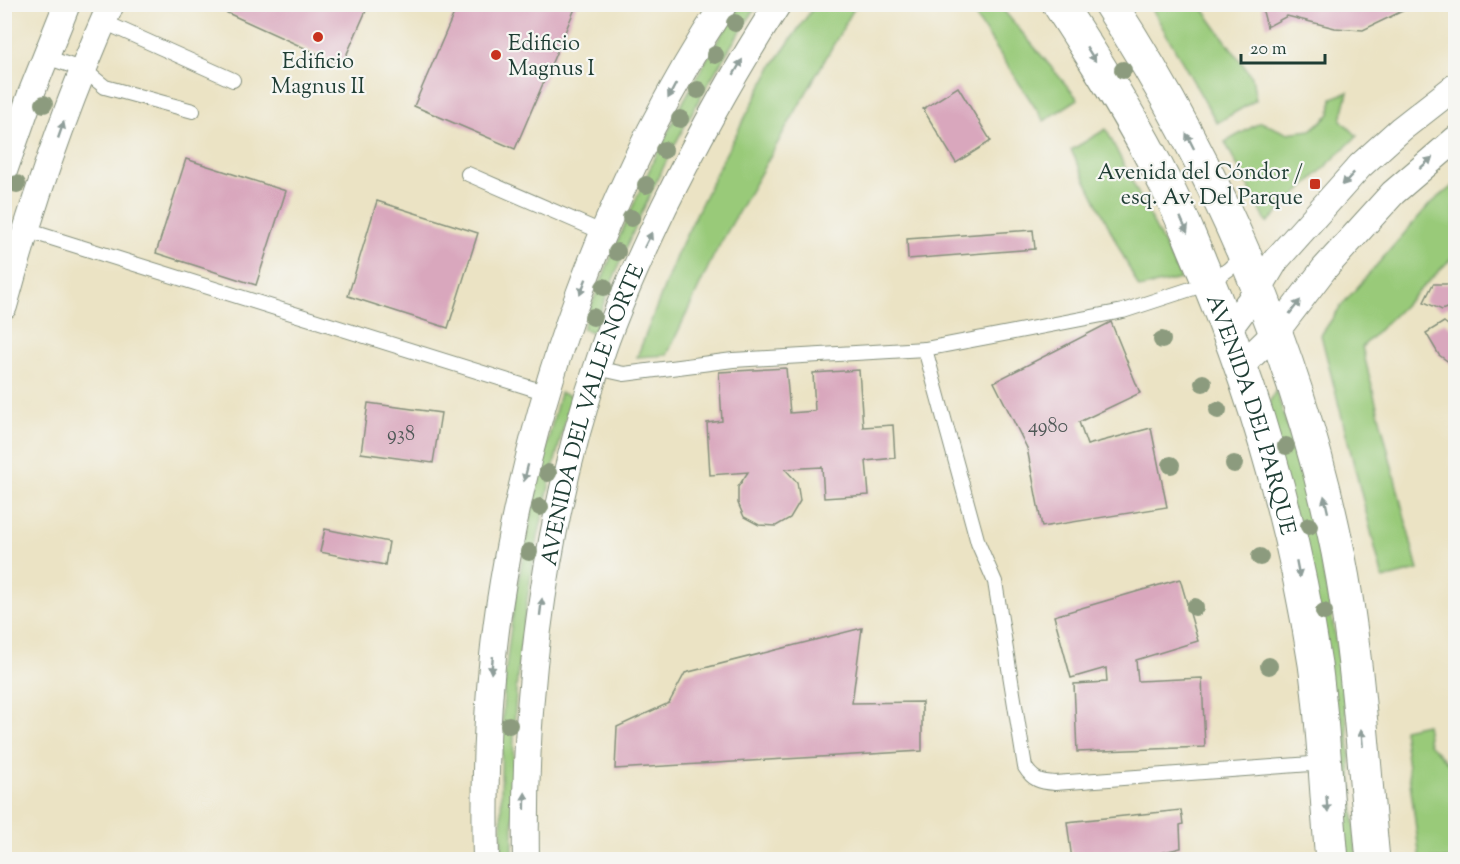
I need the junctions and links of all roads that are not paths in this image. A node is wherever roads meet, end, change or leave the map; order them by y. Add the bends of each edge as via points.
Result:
1 (67, 4) edge
2 (724, 4) edge
3 (778, 4) edge
4 (1059, 4) edge
5 (1110, 4) edge
6 (108, 13) edge
7 (46, 57) junction
8 (84, 70) junction
9 (233, 80) dead end
10 (1455, 86) edge
11 (193, 111) dead end
12 (13, 120) edge
13 (1455, 139) edge
14 (6, 166) edge
15 (48, 169) junction
16 (468, 174) dead end
17 (26, 230) junction
18 (604, 233) junction
19 (1243, 255) junction
20 (1209, 283) junction
21 (1258, 290) junction
22 (4, 306) edge
23 (1228, 330) junction
24 (565, 333) junction
25 (1275, 333) junction
26 (925, 349) junction
27 (1241, 366) junction
28 (597, 368) junction
29 (549, 386) junction
30 (1325, 763) junction
31 (486, 860) edge
32 (526, 860) edge
33 (1332, 860) edge
34 (1372, 860) edge

1 - 7 street
2 -> 18 street, AVENIDA DEL VALLE NORTE via 676,83
28 -> 3 street, AVENIDA DEL VALLE NORTE via 643,250 707,121
4 -> 20 street, AVENIDA DEL PARQUE via 1168,189
19 -> 5 street, AVENIDA DEL PARQUE via 1176,113
6 - 8 street
6 - 9 lane
7 - 8 lane
7 - 12 street
8 - 11 lane via 105,87
15 -> 8 street
10 -> 21 street via 1360,166 1285,249
12 - 14 street
25 -> 13 street via 1324,269 1393,193
14 - 15 street via 21,152 31,150 45,160
15 - 17 street
16 - 18 lane
17 - 22 street
17 - 29 lane
18 -> 24 street, AVENIDA DEL VALLE NORTE
19 - 20 lane
19 - 21 street, AVENIDA DEL PARQUE
20 - 23 street, AVENIDA DEL PARQUE
20 - 26 lane via 1123,310
21 - 23 street
21 - 25 street, AVENIDA DEL PARQUE
23 - 27 street, AVENIDA DEL PARQUE
24 - 28 street
24 - 29 street, AVENIDA DEL VALLE NORTE
25 - 27 street
34 -> 25 street, AVENIDA DEL PARQUE via 1358,690 1337,551 1302,412
26 - 28 lane via 733,360 624,374
26 - 30 lane via 978,543 995,582 1025,767 1031,777 1055,783
27 -> 30 street, AVENIDA DEL PARQUE via 1295,555 1314,663
28 - 29 street
32 -> 28 street, AVENIDA DEL VALLE NORTE via 527,742 542,594 561,498
29 -> 31 street, AVENIDA DEL VALLE NORTE via 523,486 499,607 487,731
30 -> 33 street, AVENIDA DEL PARQUE

